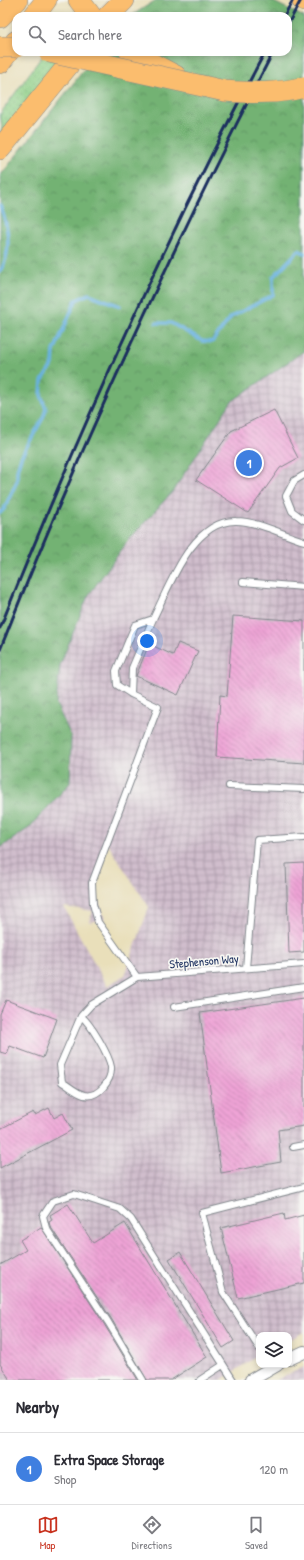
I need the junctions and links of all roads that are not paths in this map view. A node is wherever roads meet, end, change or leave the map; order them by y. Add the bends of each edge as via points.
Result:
1 (17, 0) edge
2 (46, 0) edge
3 (79, 0) edge
4 (124, 0) edge
5 (37, 12) edge
6 (88, 12) edge
7 (112, 12) edge
8 (0, 17) edge
9 (12, 46) edge
10 (12, 47) edge
11 (0, 48) edge
12 (66, 56) edge
13 (76, 56) edge
14 (137, 56) edge
15 (0, 63) edge
16 (197, 86) junction
17 (304, 87) edge
18 (0, 149) edge
19 (304, 475) edge
20 (304, 520) edge
21 (304, 541) edge
22 (243, 582) dead end
23 (304, 587) edge
24 (153, 619) junction
25 (131, 694) junction
26 (228, 786) dead end
27 (304, 789) edge
28 (304, 837) edge
29 (304, 964) edge
30 (246, 968) junction
31 (137, 978) junction
32 (304, 987) edge
33 (174, 1007) dead end
34 (81, 1016) junction
35 (304, 1145) edge
36 (293, 1147) dead end
37 (304, 1186) edge
38 (256, 1343) edge
39 (304, 1352) edge
40 (292, 1358) edge
41 (223, 1365) junction
42 (270, 1368) edge
43 (256, 1379) edge
44 (143, 1380) edge
45 (200, 1380) edge
46 (233, 1380) edge

1 - 8 highway
2 - 5 highway
3 - 6 highway
4 - 7 highway
9 - 15 highway
10 - 11 highway, bridge
12 - 16 highway, bridge
13 - 18 highway
14 - 16 highway, bridge
16 - 17 highway, bridge via 250,93
19 - 20 lane via 294,481 286,496 292,511
21 - 24 lane via 246,522 227,522 213,527 202,534 192,546
22 - 23 lane
24 - 25 lane via 132,668
24 - 25 lane via 135,625 116,671 117,685
25 - 31 lane via 158,707 95,873 92,891 98,922
26 - 27 lane
28 - 30 lane via 257,840
29 - 30 lane, Stephenson Way
30 - 31 lane, Stephenson Way
31 - 34 lane, Stephenson Way via 91,1005
32 - 33 lane
34 - 34 lane via 60,1065 62,1082 88,1095 104,1086 110,1075 111,1066 88,1022
35 - 36 lane
37 - 38 lane via 202,1213 223,1292
39 - 40 street
41 - 44 lane via 131,1219 120,1209 74,1194 52,1201 43,1216 46,1228
41 - 45 lane
41 - 46 lane
42 - 43 street

